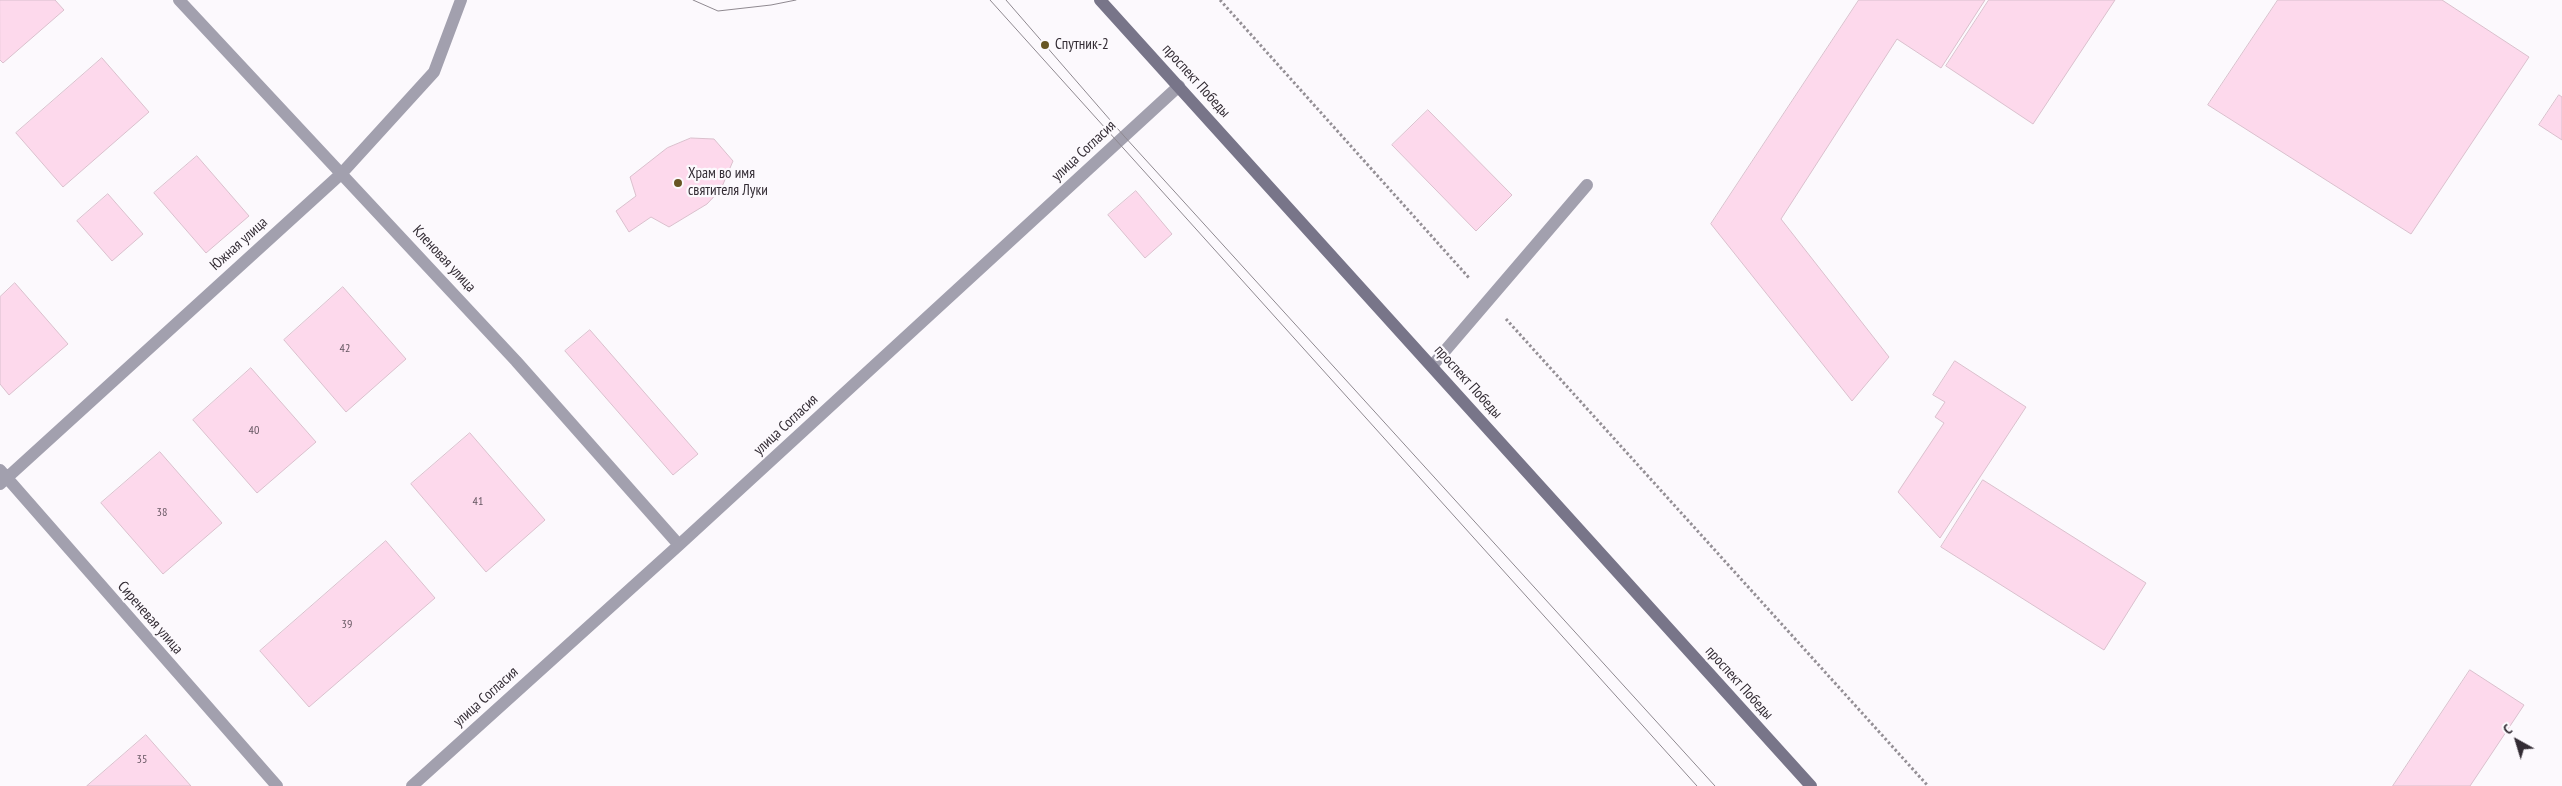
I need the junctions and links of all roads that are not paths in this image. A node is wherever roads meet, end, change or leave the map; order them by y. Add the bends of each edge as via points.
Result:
1 (179, 0) edge
2 (462, 0) edge
3 (1100, 0) edge
4 (1179, 86) junction
5 (342, 173) junction
6 (1587, 185) dead end
7 (1432, 366) junction
8 (2, 477) edge
9 (679, 545) junction
10 (277, 786) edge
11 (412, 786) edge
12 (1811, 786) edge

1 - 5 street, Кленовая улица
2 - 5 street, Южная улица via 434,72
3 - 4 main road, проспект Победы
4 - 7 main road, проспект Победы
4 - 9 street, улица Согласия
5 - 8 street, Южная улица
5 - 9 street, Кленовая улица via 516,361
6 - 7 street
7 - 12 main road, проспект Победы
8 - 10 street, Сиреневая улица
9 - 11 street, улица Согласия

